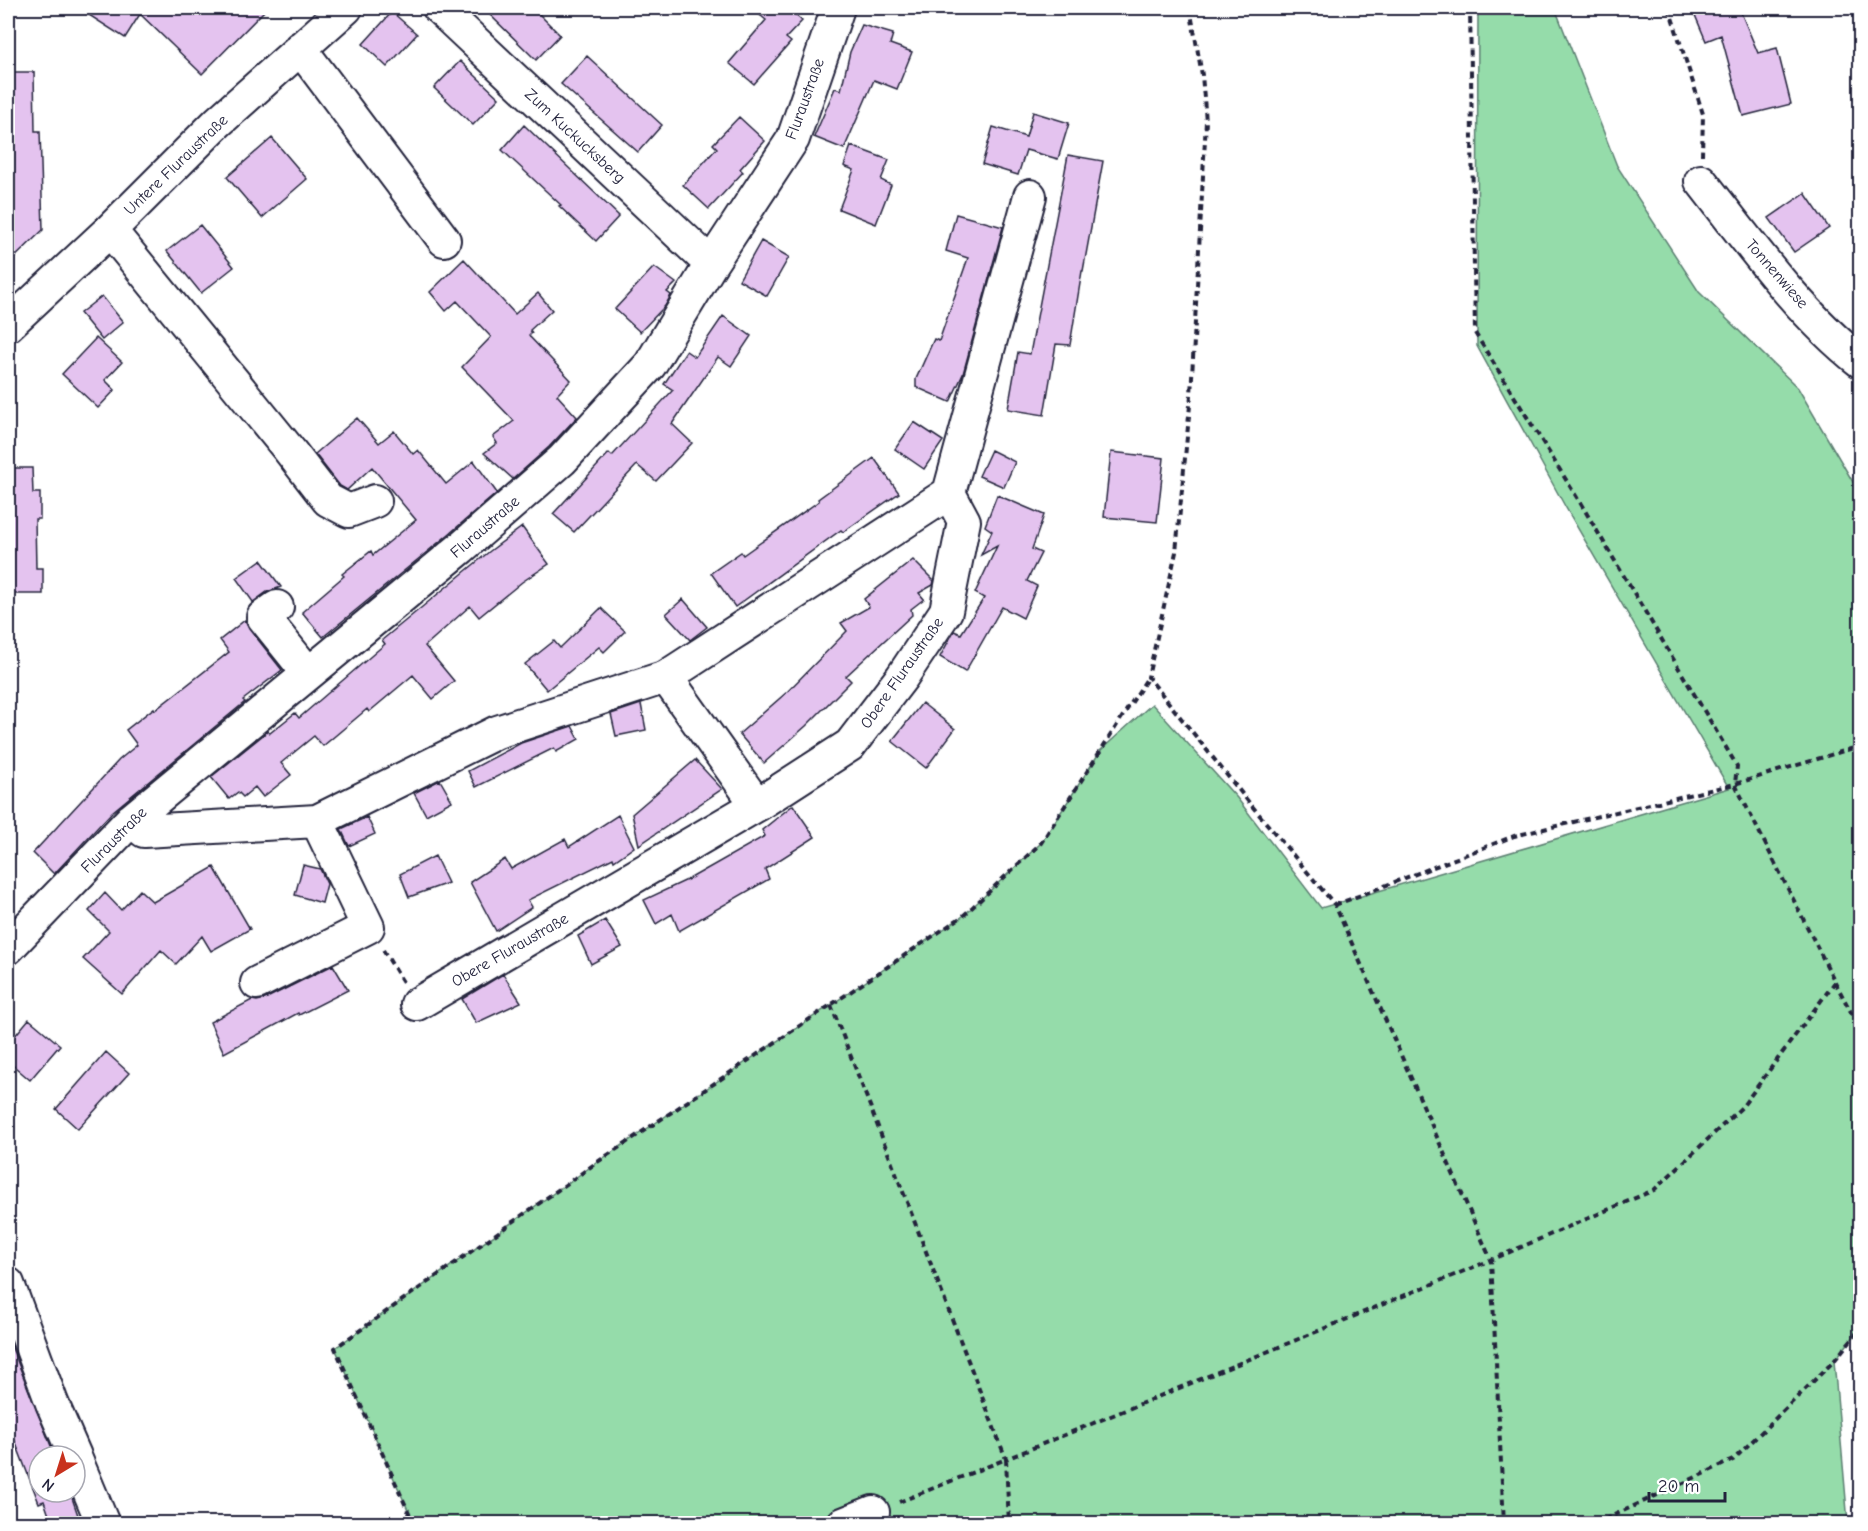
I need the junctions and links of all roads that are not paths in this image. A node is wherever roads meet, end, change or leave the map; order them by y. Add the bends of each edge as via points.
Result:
1 (346, 8) edge
2 (439, 8) edge
3 (838, 8) edge
4 (300, 48) junction
5 (1701, 181) road end
6 (1030, 196) dead end
7 (110, 230) junction
8 (444, 240) dead end
9 (711, 264) junction
10 (8, 325) edge
11 (1860, 361) edge
12 (949, 494) junction
13 (375, 501) dead end
14 (277, 607) dead end
15 (308, 673) junction
16 (666, 676) junction
17 (757, 805) junction
18 (131, 820) junction
19 (316, 821) junction
20 (8, 948) edge
21 (257, 983) dead end
22 (417, 1004) road end
23 (8, 1284) edge
24 (70, 1444) edge
25 (87, 1485) edge
26 (873, 1512) road end
27 (103, 1524) edge
28 (843, 1524) edge

1 - 4 street, Untere Fluraustraße
2 - 9 street, Zum Kuckucksberg
3 - 9 street, Fluraustraße via 793,139
4 - 7 street, Untere Fluraustraße via 218,122
4 - 8 street
5 - 11 street, Tonnenwiese via 1775,275
6 - 12 street
7 - 10 street, Untere Fluraustraße
7 - 13 street via 328,500 349,511
9 - 15 street, Fluraustraße via 650,365 562,460
12 - 16 street
12 - 17 street, Obere Fluraustraße via 964,521 945,611 902,677 850,745
14 - 15 street via 263,617
15 - 18 street, Fluraustraße
16 - 17 street
16 - 19 street via 497,732
17 - 22 street, Obere Fluraustraße
18 - 19 street via 144,831
18 - 20 street, Fluraustraße
19 - 21 street via 368,927
23 - 24 street
25 - 27 street
26 - 28 street

